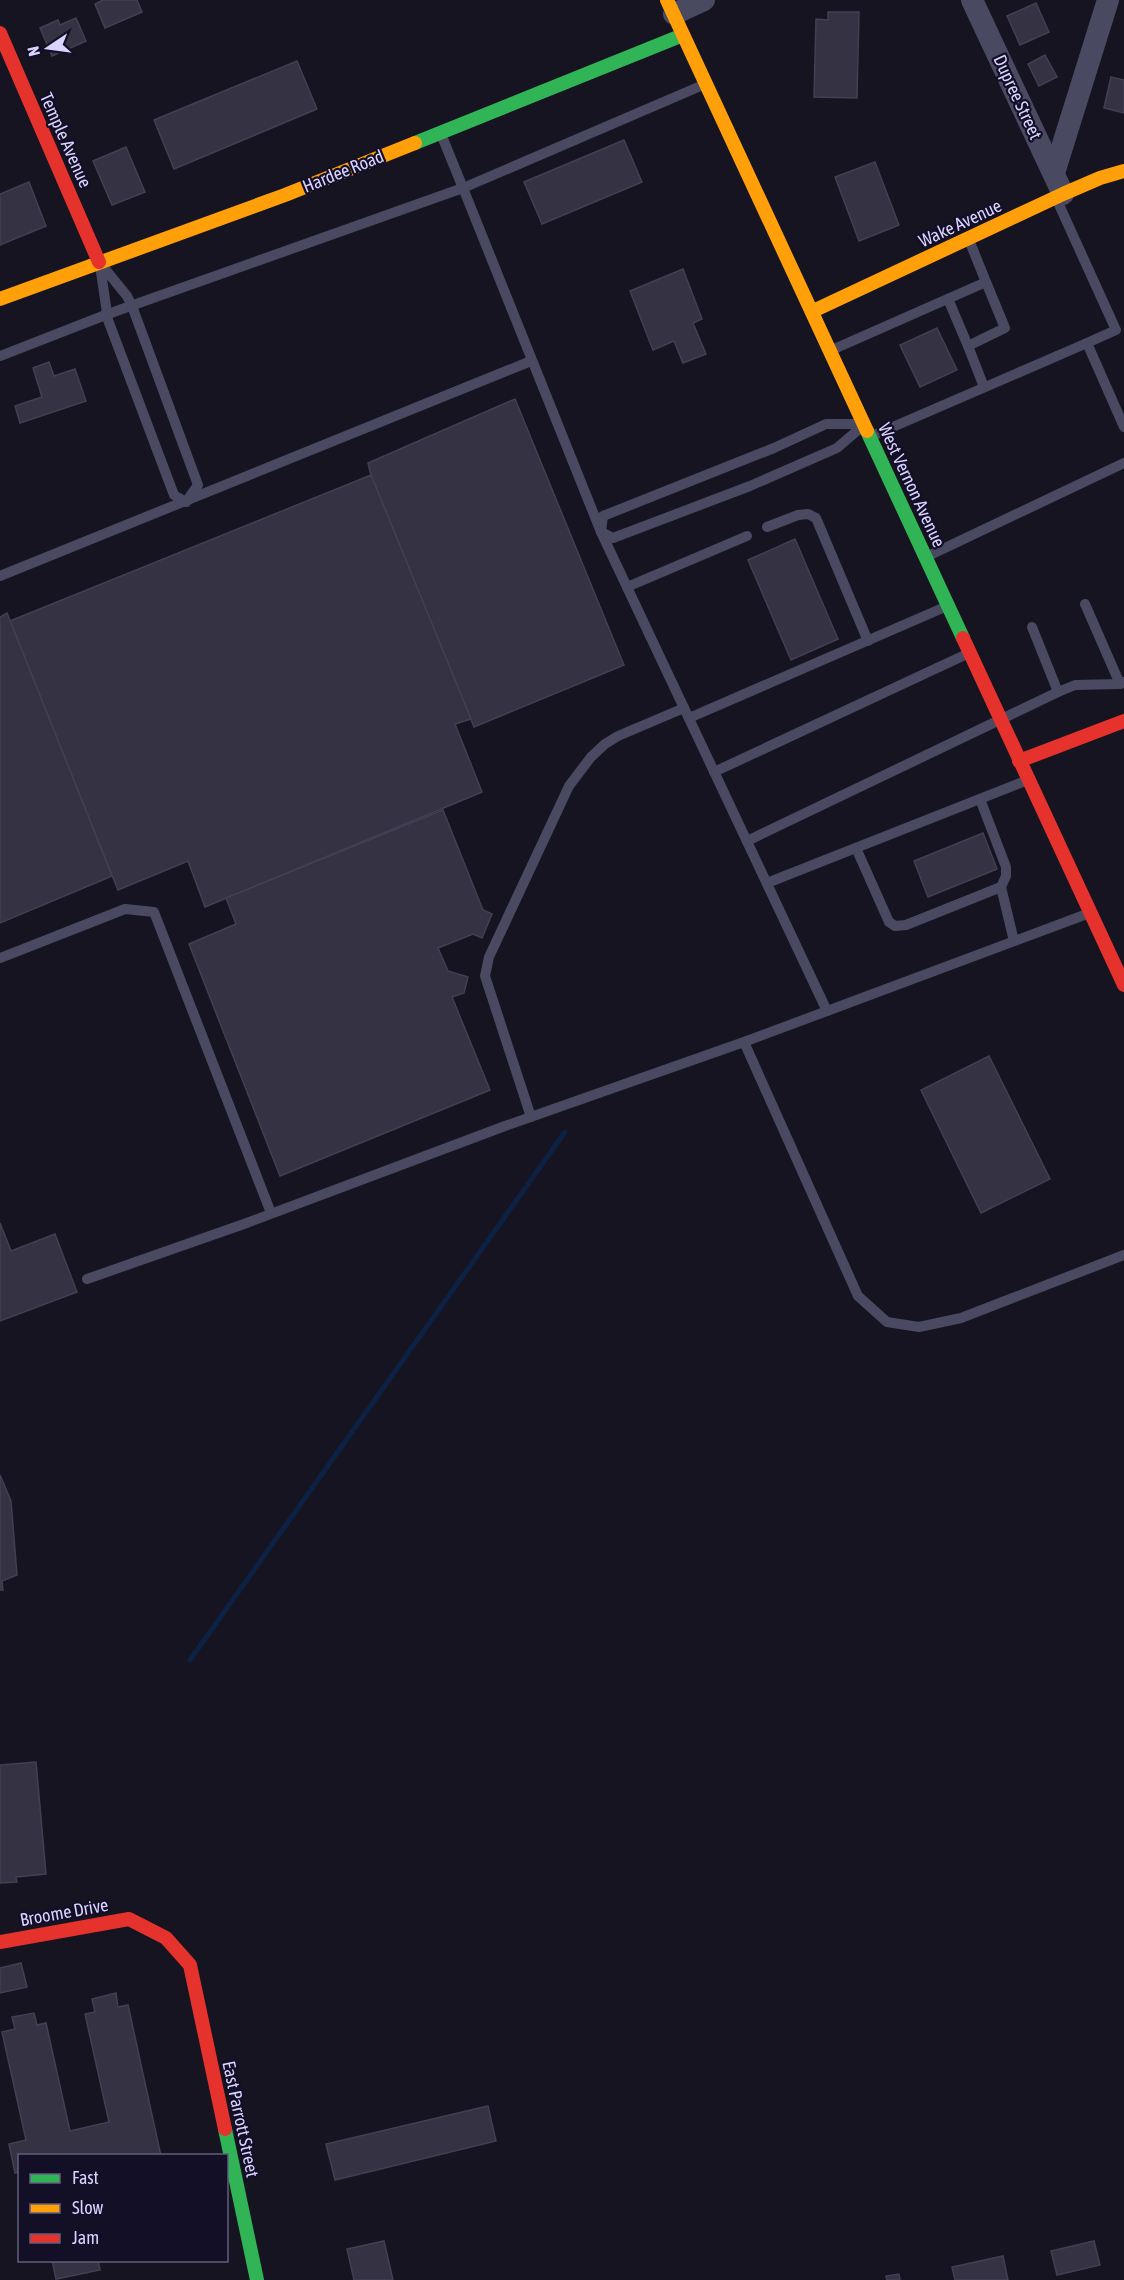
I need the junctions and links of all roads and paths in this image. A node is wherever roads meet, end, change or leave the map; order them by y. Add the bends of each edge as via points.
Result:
1 (704, 0) edge
2 (972, 0) edge
3 (1108, 0) edge
4 (670, 7) edge
5 (0, 33) edge
6 (683, 35) junction
7 (706, 84) junction
8 (440, 132) junction
9 (1124, 171) edge
10 (1054, 173) junction
11 (463, 188) junction
12 (1060, 196) junction
13 (969, 238) junction
14 (99, 262) junction
15 (986, 282) junction
16 (0, 299) edge
17 (948, 299) junction
18 (132, 306) junction
19 (813, 312) junction
20 (108, 314) junction
21 (1120, 328) edge
22 (1087, 343) junction
23 (968, 346) junction
24 (831, 351) junction
25 (0, 356) edge
26 (531, 361) junction
27 (984, 387) junction
28 (1123, 423) edge
29 (867, 430) junction
30 (1124, 463) edge
31 (186, 502) junction
32 (767, 527) dead end
33 (601, 532) junction
34 (747, 536) dead end
35 (925, 557) junction
36 (0, 576) edge
37 (627, 587) junction
38 (1085, 604) dead end
39 (948, 606) junction
40 (1032, 627) dead end
41 (868, 641) junction
42 (970, 653) junction
43 (1122, 683) edge
44 (1058, 692) junction
45 (686, 713) junction
46 (1000, 718) junction
47 (1124, 721) edge
48 (1019, 761) junction
49 (714, 772) junction
50 (1028, 780) junction
51 (980, 799) junction
52 (747, 841) junction
53 (856, 848) junction
54 (767, 883) junction
55 (1001, 887) junction
56 (1090, 913) junction
57 (1014, 941) junction
58 (0, 958) edge
59 (1124, 985) edge
60 (827, 1011) junction
61 (744, 1042) junction
62 (531, 1117) junction
63 (271, 1213) junction
64 (1124, 1255) edge
65 (87, 1279) dead end
66 (0, 1942) edge
67 (190, 1965) joint
68 (257, 2280) edge

1 - 4 street
2 - 10 street, Dupree Street
3 - 10 street
4 - 6 street, West Vernon Avenue
5 - 14 street, Temple Avenue
6 - 7 street, West Vernon Avenue
6 - 8 street, Hardee Road
7 - 11 lane
7 - 19 street, West Vernon Avenue
8 - 11 lane
8 - 14 street, Hardee Road via 285,195
9 - 12 street, Wake Avenue
10 - 12 street, Dupree Street
11 - 18 lane
11 - 26 lane
12 - 13 street, Wake Avenue
12 - 21 lane
13 - 15 lane
13 - 19 street, Wake Avenue
14 - 16 street, Hardee Road
14 - 18 lane
14 - 20 lane
15 - 17 lane
15 - 23 lane via 1005,328
17 - 23 lane
17 - 24 lane
18 - 20 lane
18 - 31 lane via 198,485
19 - 24 street, West Vernon Avenue
20 - 25 lane
20 - 31 lane via 174,495
21 - 22 lane
22 - 27 lane
22 - 28 lane
23 - 27 lane
24 - 29 street, West Vernon Avenue
26 - 31 lane
26 - 33 lane
27 - 29 lane
29 - 33 lane via 837,448 750,486 613,538
29 - 33 lane via 826,424 603,516
29 - 35 street, West Vernon Avenue
30 - 35 lane
31 - 36 lane
32 - 41 lane via 798,515 816,518
33 - 37 lane
34 - 37 lane
35 - 39 street, West Vernon Avenue
37 - 45 lane
38 - 43 lane
39 - 41 lane
39 - 42 street, West Vernon Avenue
40 - 44 lane
41 - 45 lane
42 - 46 street, West Vernon Avenue
42 - 49 lane
43 - 44 lane via 1074,685
44 - 46 lane
45 - 49 lane
45 - 62 lane via 618,736 591,757 569,786 489,957 485,976 490,997
46 - 48 street, West Vernon Avenue
46 - 52 lane
47 - 48 street
48 - 50 street, West Vernon Avenue
49 - 52 lane
50 - 51 lane
50 - 56 street, West Vernon Avenue
51 - 53 lane
51 - 55 lane via 1006,867
52 - 54 lane
53 - 54 lane
53 - 55 lane via 889,922 895,926 906,926
54 - 60 lane
55 - 57 lane
56 - 57 lane
56 - 59 street, West Vernon Avenue
57 - 60 lane
58 - 63 lane via 125,909 154,912
60 - 61 lane
61 - 62 lane
61 - 64 lane via 858,1296 887,1322 919,1327 962,1318
62 - 63 lane
63 - 65 lane
66 - 67 street, Broome Drive via 129,1919 166,1938
67 - 68 street, East Parrott Street

